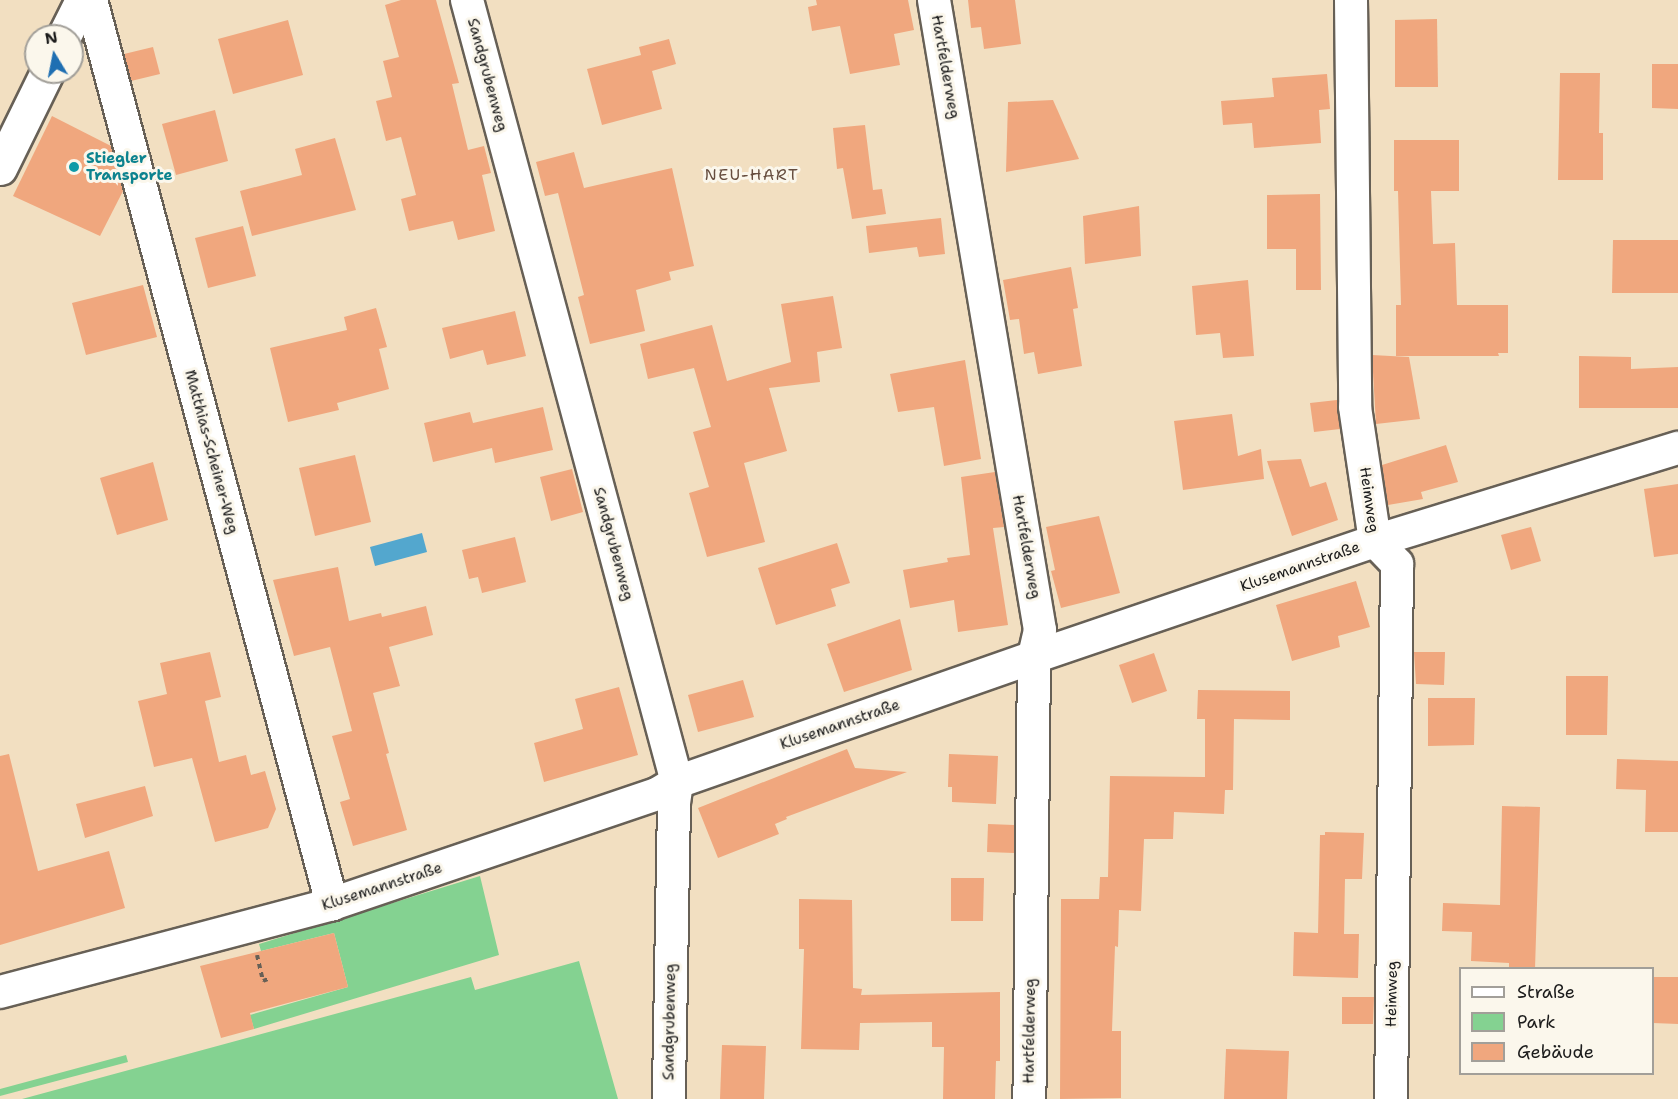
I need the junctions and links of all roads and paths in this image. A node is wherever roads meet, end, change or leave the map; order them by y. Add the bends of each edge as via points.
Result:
1 (82, 0) edge
2 (91, 0) edge
3 (467, 0) edge
4 (934, 0) edge
5 (1351, 0) edge
6 (70, 24) edge
7 (41, 84) edge
8 (0, 168) edge
9 (1678, 448) edge
10 (1375, 541) junction
11 (1034, 657) junction
12 (677, 782) junction
13 (332, 904) junction
14 (255, 945) dead end
15 (268, 979) dead end
16 (0, 992) edge
17 (669, 1099) edge
18 (1029, 1099) edge
19 (1391, 1099) edge

1 - 6 main road
2 - 13 street, Matthias-Scheiner-Weg
3 - 12 street, Sandgrubenweg
4 - 11 street, Hartfelderweg via 1041,630
5 - 10 street, Heimweg via 1355,407
7 - 8 main road
9 - 10 street, Klusemannstraße
10 - 11 street, Klusemannstraße
10 - 19 street, Heimweg via 1397,564
11 - 12 street, Klusemannstraße
11 - 18 street, Hartfelderweg
12 - 13 street, Klusemannstraße via 657,794
12 - 17 street, Sandgrubenweg
13 - 16 street, Klusemannstraße
14 - 15 path via 263,981

